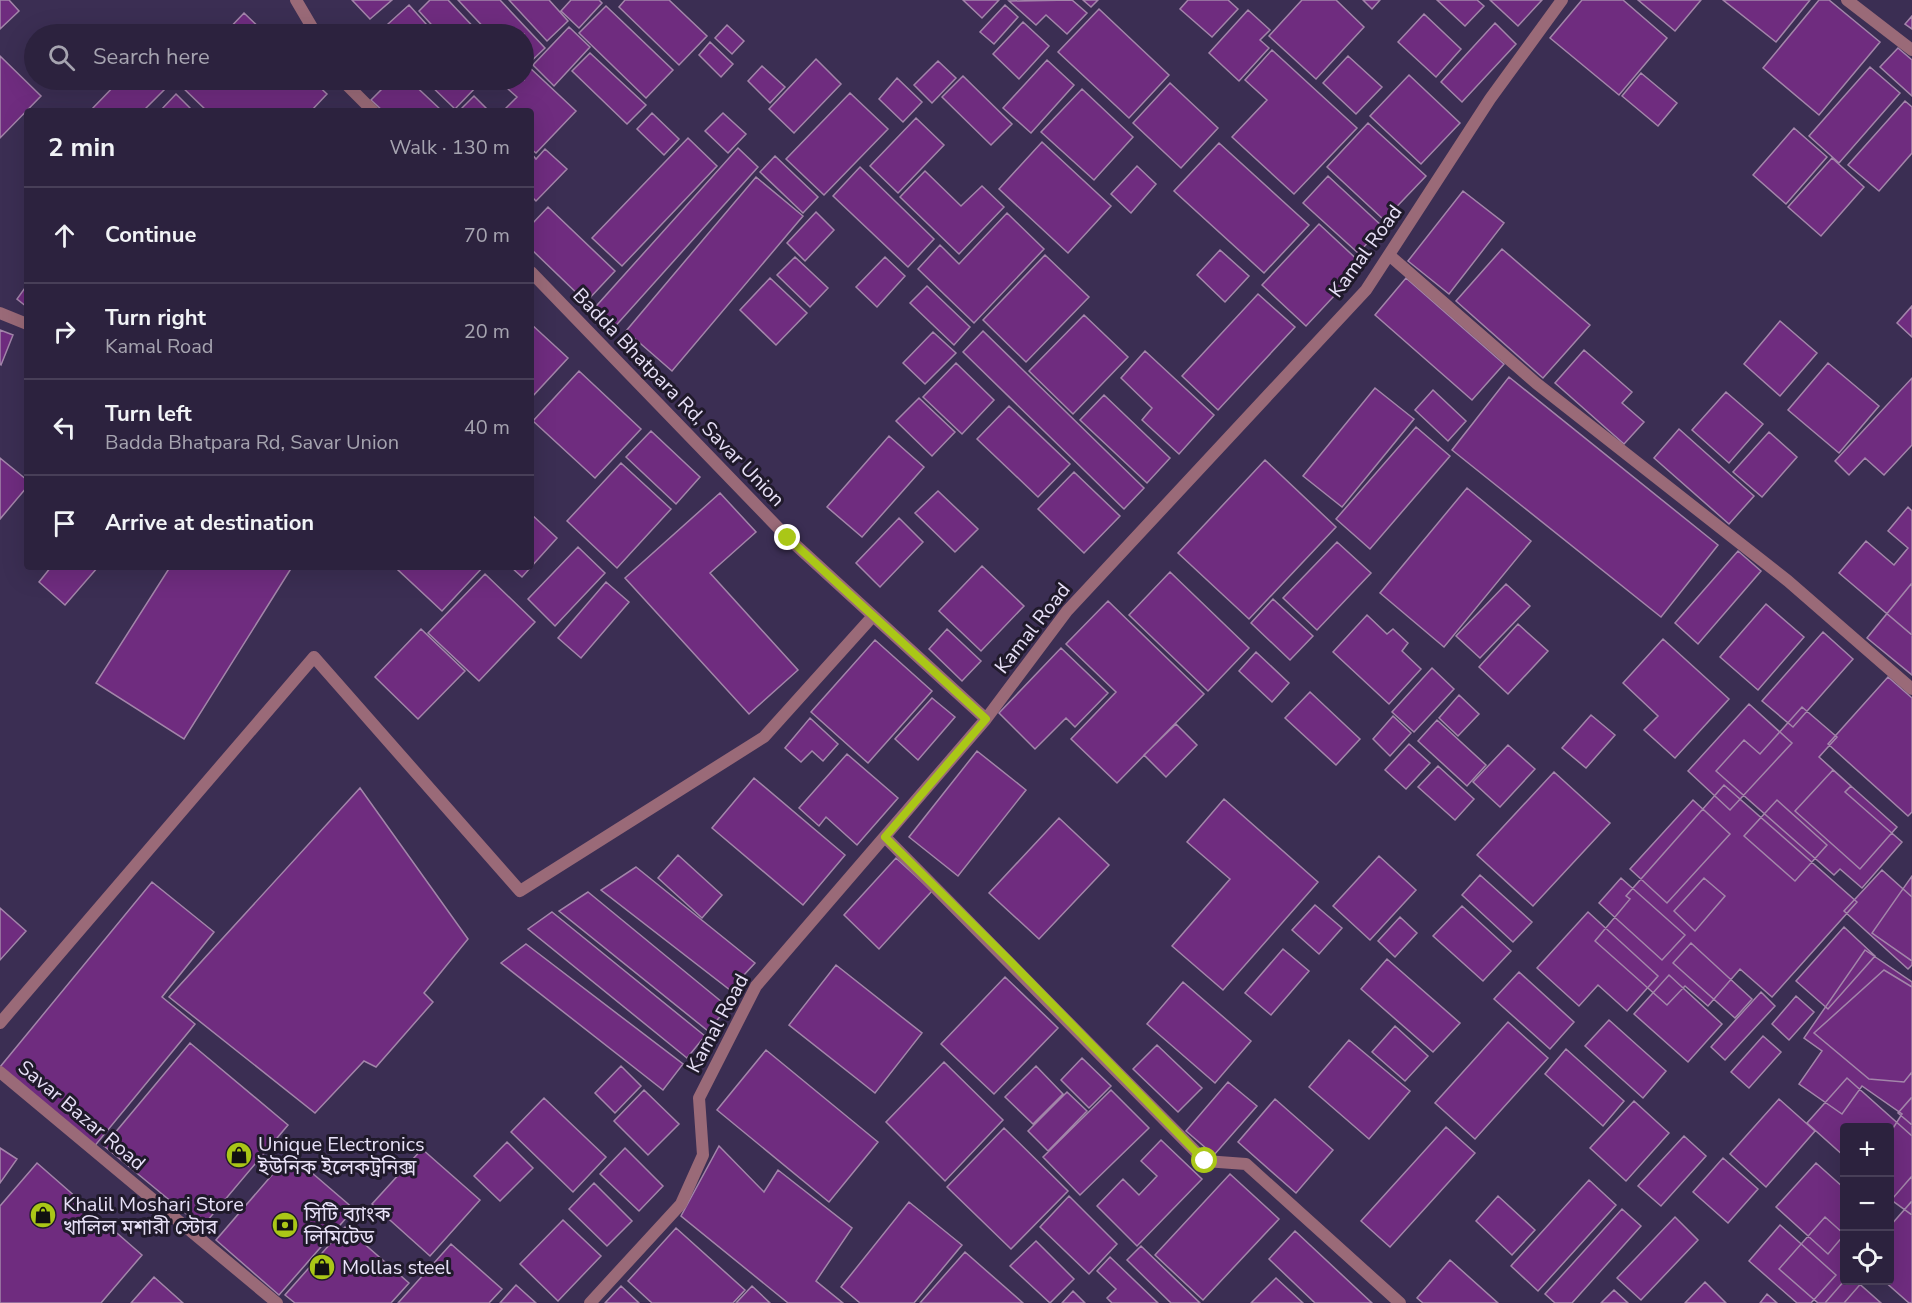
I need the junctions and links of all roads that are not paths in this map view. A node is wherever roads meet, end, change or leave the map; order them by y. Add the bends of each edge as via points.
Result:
1 (296, 0) edge
2 (1562, 0) edge
3 (1847, 0) edge
4 (310, 24) edge
5 (1912, 50) edge
6 (352, 90) edge
7 (370, 108) edge
8 (1389, 255) junction
9 (534, 275) edge
10 (0, 313) edge
11 (24, 323) edge
12 (873, 616) junction
13 (1912, 689) edge
14 (986, 719) junction
15 (885, 837) junction
16 (0, 1023) edge
17 (0, 1072) edge
18 (277, 1303) edge
19 (590, 1303) edge
20 (1400, 1303) edge

1 - 4 street
2 - 8 street, Kamal Road via 1490,99
3 - 5 street
6 - 7 street
8 - 13 street via 1536,383 1788,581
8 - 14 street, Kamal Road via 1366,290 1067,611
9 - 12 street, Badda Bhatpara Rd, Savar Union via 788,538
10 - 11 street
12 - 14 street, Badda Bhatpara Rd, Savar Union
12 - 16 street via 764,737 520,891 314,657
14 - 15 street, Kamal Road
15 - 19 street, Kamal Road via 756,986 699,1098 703,1155 681,1204
15 - 20 street via 1205,1161 1246,1164
17 - 18 street, Savar Bazar Road

